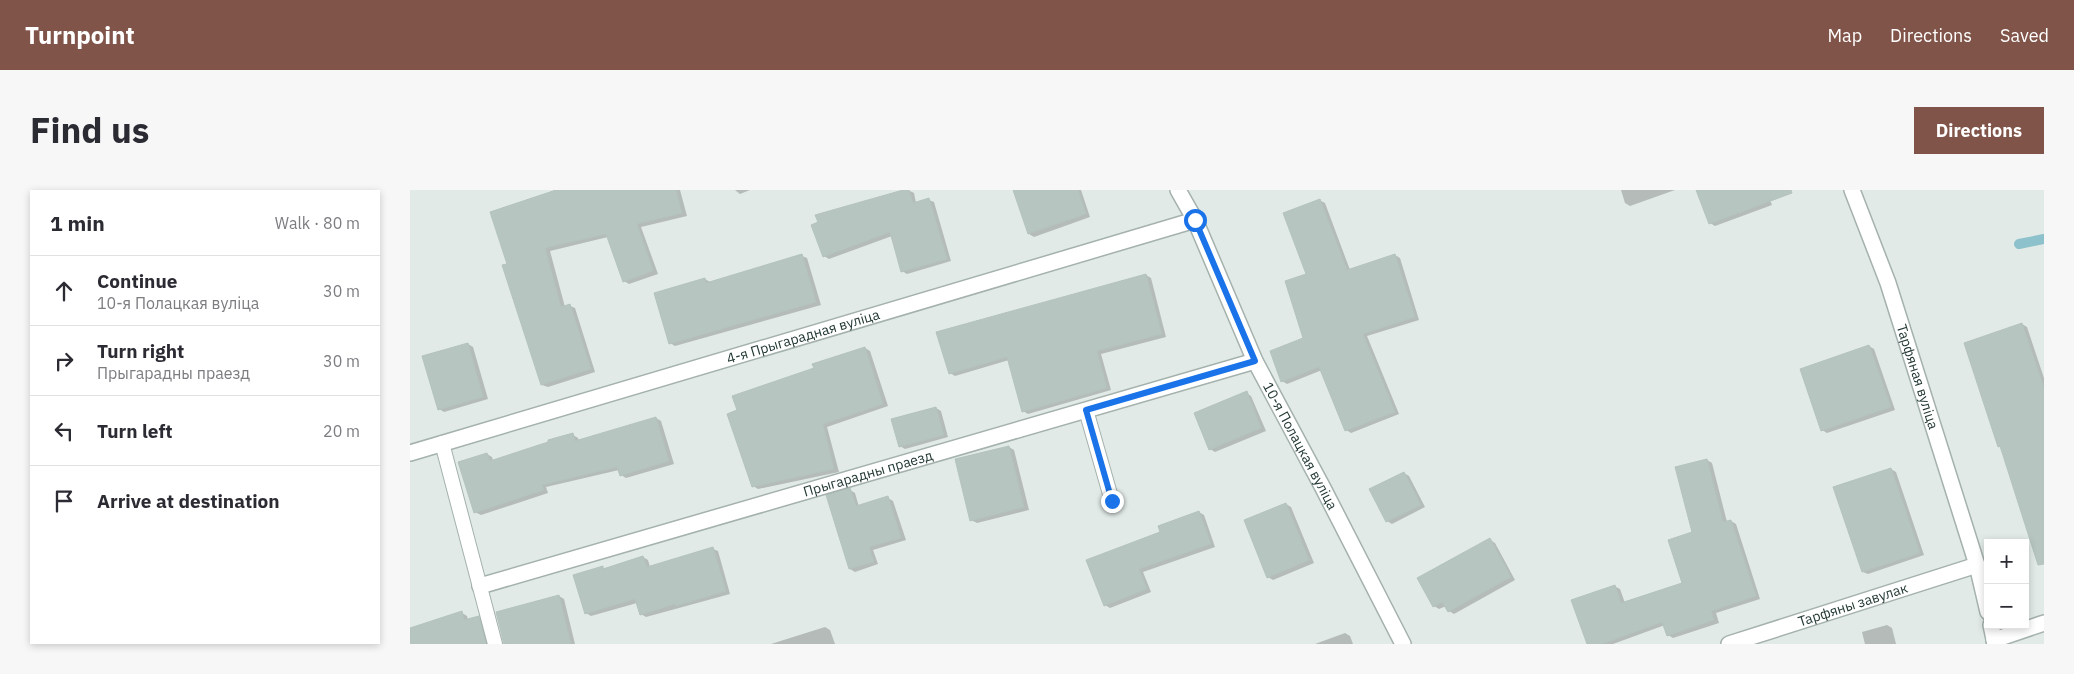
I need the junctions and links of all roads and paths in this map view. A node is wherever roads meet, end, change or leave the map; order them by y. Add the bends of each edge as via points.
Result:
1 (1178, 190) edge
2 (1852, 190) edge
3 (1195, 220) junction
4 (1255, 361) junction
5 (1086, 410) junction
6 (442, 443) junction
7 (410, 453) edge
8 (1112, 501) dead end
9 (1977, 566) junction
10 (480, 586) junction
11 (1984, 595) edge
12 (2044, 623) edge
13 (1993, 636) edge
14 (495, 644) edge
15 (1403, 644) edge
16 (1729, 644) edge

1 - 3 street, 10-я Полацкая вуліца
2 - 9 street, Тарфяная вуліца via 1888,283
3 - 4 street, 10-я Полацкая вуліца
3 - 6 street, 4-я Прыгарадная вуліца
4 - 5 street, Прыгарадны праезд
4 - 15 street, 10-я Полацкая вуліца
5 - 8 lane
5 - 10 street, Прыгарадны праезд
6 - 7 street, 4-я Прыгарадная вуліца
6 - 10 lane
9 - 11 street, Тарфяная вуліца
9 - 16 street, Тарфяны завулак
10 - 14 lane
12 - 13 street

